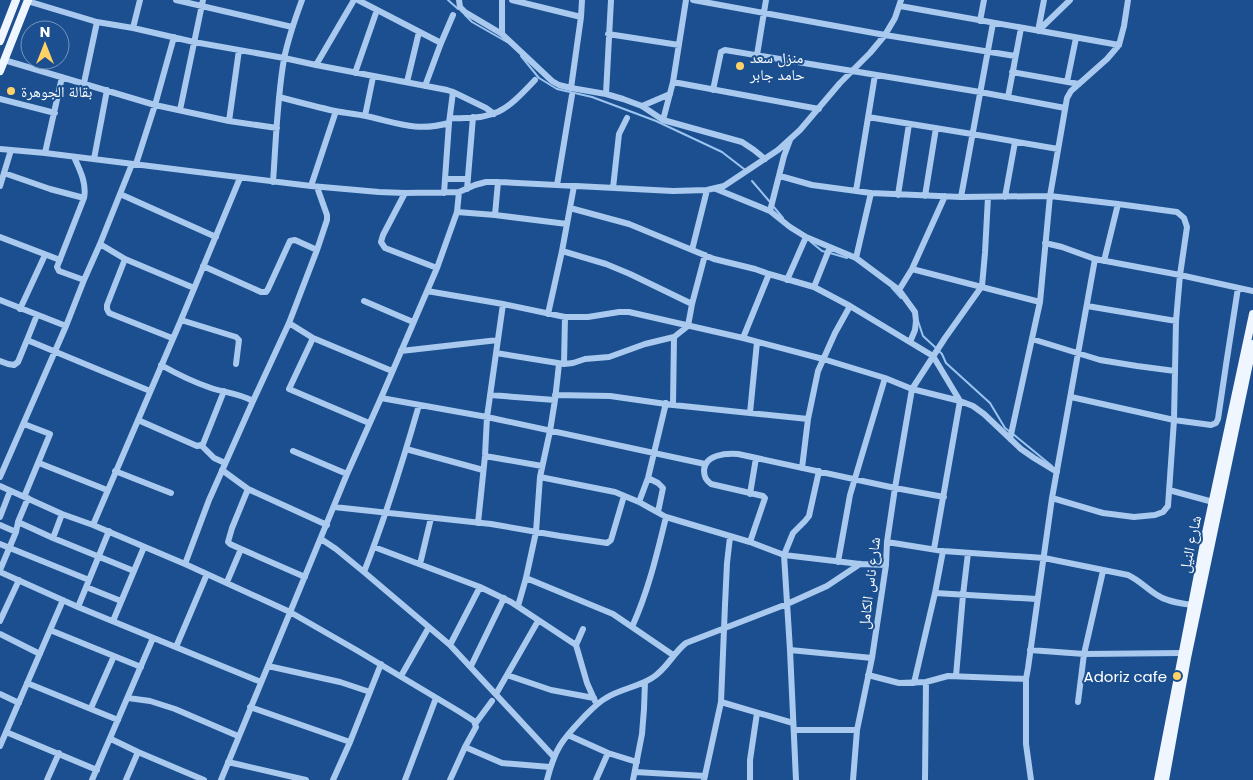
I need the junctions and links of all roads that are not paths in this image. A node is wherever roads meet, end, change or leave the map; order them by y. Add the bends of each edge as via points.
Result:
1 (16, 0) edge
2 (140, 0) edge
3 (176, 0) edge
4 (302, 0) edge
5 (354, 0) edge
6 (358, 0) edge
7 (459, 0) edge
8 (502, 0) edge
9 (512, 0) edge
10 (582, 0) edge
11 (610, 0) edge
12 (686, 0) edge
13 (693, 0) edge
14 (766, 0) edge
15 (984, 0) edge
16 (1044, 0) edge
17 (1070, 0) edge
18 (1128, 0) edge
19 (27, 1) edge
20 (203, 3) edge
21 (538, 3) edge
22 (900, 3) edge
23 (377, 10) junction
24 (764, 13) junction
25 (453, 15) dead end
26 (581, 17) junction
27 (980, 21) junction
28 (97, 22) junction
29 (993, 23) junction
30 (292, 27) junction
31 (133, 28) junction
32 (1021, 28) junction
33 (1038, 31) junction
34 (419, 32) junction
35 (502, 34) junction
36 (608, 34) junction
37 (885, 35) junction
38 (174, 37) junction
39 (1076, 38) junction
40 (0, 39) edge
41 (194, 42) junction
42 (441, 43) junction
43 (1119, 45) junction
44 (679, 46) junction
45 (239, 50) junction
46 (988, 52) junction
47 (756, 55) junction
48 (1015, 56) junction
49 (284, 58) junction
50 (4, 60) junction
51 (316, 65) junction
52 (0, 71) edge
53 (852, 71) junction
54 (1012, 72) junction
55 (355, 73) junction
56 (875, 75) junction
57 (373, 76) junction
58 (62, 77) junction
59 (535, 80) dead end
60 (407, 82) junction
61 (673, 82) junction
62 (1068, 82) junction
63 (84, 83) junction
64 (1079, 84) junction
65 (426, 86) junction
66 (572, 88) junction
67 (108, 90) junction
68 (713, 90) junction
69 (453, 92) junction
70 (980, 92) junction
71 (606, 94) junction
72 (670, 94) junction
73 (572, 95) dead end
74 (279, 97) junction
75 (1008, 97) junction
76 (0, 99) edge
77 (155, 105) junction
78 (642, 106) junction
79 (819, 108) junction
80 (1065, 108) junction
81 (180, 110) junction
82 (336, 111) junction
83 (55, 113) junction
84 (494, 114) junction
85 (365, 116) junction
86 (868, 117) junction
87 (473, 118) junction
88 (627, 118) dead end
89 (449, 120) junction
90 (663, 120) junction
91 (230, 121) junction
92 (909, 124) junction
93 (277, 128) junction
94 (936, 128) junction
95 (972, 134) junction
96 (790, 140) junction
97 (1015, 142) junction
98 (0, 149) edge
99 (1058, 149) junction
100 (11, 150) junction
101 (45, 153) junction
102 (74, 157) junction
103 (94, 159) junction
104 (765, 159) junction
105 (134, 164) junction
106 (4, 173) junction
107 (780, 176) junction
108 (240, 178) junction
109 (445, 179) junction
110 (468, 179) junction
111 (273, 182) junction
112 (498, 182) junction
113 (557, 185) junction
114 (0, 186) edge
115 (574, 186) junction
116 (314, 187) junction
117 (612, 188) junction
118 (467, 189) junction
119 (716, 189) junction
120 (707, 190) junction
121 (856, 191) junction
122 (459, 192) junction
123 (444, 193) junction
124 (871, 193) junction
125 (120, 194) junction
126 (405, 194) junction
127 (898, 195) junction
128 (925, 196) junction
129 (945, 196) junction
130 (1050, 196) junction
131 (961, 197) junction
132 (988, 197) junction
133 (1005, 197) junction
134 (84, 198) junction
135 (1118, 204) junction
136 (570, 208) junction
137 (770, 211) junction
138 (457, 212) junction
139 (495, 215) junction
140 (567, 224) junction
141 (0, 237) edge
142 (216, 237) junction
143 (806, 237) junction
144 (1045, 243) junction
145 (100, 244) junction
146 (830, 247) junction
147 (317, 250) junction
148 (692, 250) junction
149 (562, 251) junction
150 (45, 254) junction
151 (705, 255) junction
152 (856, 258) junction
153 (125, 259) junction
154 (60, 260) junction
155 (1095, 260) junction
156 (1104, 261) junction
157 (203, 266) junction
158 (437, 268) junction
159 (912, 269) junction
160 (769, 274) junction
161 (1180, 275) junction
162 (84, 280) junction
163 (788, 280) junction
164 (982, 286) junction
165 (814, 287) junction
166 (194, 288) junction
167 (1238, 288) junction
168 (899, 290) junction
169 (427, 291) junction
170 (1253, 291) edge
171 (0, 300) edge
172 (364, 301) dead end
173 (1040, 302) junction
174 (503, 304) junction
175 (692, 304) junction
176 (850, 306) junction
177 (1087, 306) junction
178 (20, 309) junction
179 (548, 314) junction
180 (1253, 314) edge
181 (36, 315) junction
182 (565, 317) junction
183 (181, 320) junction
184 (1176, 321) junction
185 (413, 322) junction
186 (289, 323) junction
187 (66, 326) junction
188 (688, 326) junction
189 (674, 337) junction
190 (172, 338) junction
191 (313, 338) junction
192 (743, 338) junction
193 (1032, 339) junction
194 (27, 340) junction
195 (498, 340) junction
196 (757, 342) junction
197 (910, 342) junction
198 (1253, 344) edge
199 (401, 351) junction
200 (54, 352) junction
201 (1078, 353) junction
202 (496, 354) junction
203 (933, 356) junction
204 (823, 359) junction
205 (0, 361) edge
206 (236, 364) dead end
207 (561, 364) junction
208 (161, 366) junction
209 (1175, 370) junction
210 (392, 371) junction
211 (884, 378) junction
212 (912, 389) junction
213 (150, 391) junction
214 (224, 391) junction
215 (490, 395) junction
216 (1071, 397) junction
217 (381, 398) junction
218 (555, 398) junction
219 (253, 401) junction
220 (960, 401) junction
221 (670, 404) junction
222 (419, 406) junction
223 (750, 413) junction
224 (487, 417) junction
225 (808, 419) junction
226 (138, 420) junction
227 (1174, 420) junction
228 (369, 423) junction
229 (24, 424) junction
230 (550, 431) junction
231 (1010, 439) junction
232 (201, 445) junction
233 (406, 449) junction
234 (292, 451) dead end
235 (654, 454) junction
236 (485, 456) junction
237 (756, 458) junction
238 (39, 463) junction
239 (225, 463) junction
240 (705, 464) junction
241 (542, 466) junction
242 (802, 468) junction
243 (222, 470) junction
244 (483, 470) junction
245 (115, 471) junction
246 (819, 471) junction
247 (1057, 472) junction
248 (347, 474) junction
249 (0, 477) edge
250 (540, 477) junction
251 (648, 478) junction
252 (855, 479) junction
253 (0, 486) edge
254 (895, 488) junction
255 (248, 489) junction
256 (107, 490) junction
257 (1169, 490) junction
258 (10, 491) junction
259 (171, 493) dead end
260 (750, 494) junction
261 (624, 496) junction
262 (26, 497) junction
263 (944, 497) junction
264 (1052, 498) junction
265 (639, 502) junction
266 (1213, 502) junction
267 (334, 507) junction
268 (658, 512) junction
269 (385, 513) junction
270 (62, 514) junction
271 (0, 517) edge
272 (666, 517) junction
273 (430, 518) junction
274 (18, 522) junction
275 (478, 522) junction
276 (0, 525) edge
277 (93, 525) junction
278 (327, 525) junction
279 (109, 531) junction
280 (16, 532) junction
281 (536, 532) junction
282 (730, 537) junction
283 (53, 538) junction
284 (321, 539) junction
285 (750, 542) junction
286 (887, 542) junction
287 (0, 544) edge
288 (144, 547) junction
289 (374, 547) junction
290 (9, 548) junction
291 (241, 549) junction
292 (934, 549) junction
293 (943, 551) junction
294 (968, 553) junction
295 (784, 555) junction
296 (99, 557) junction
297 (1044, 558) junction
298 (838, 562) junction
299 (185, 564) junction
300 (420, 564) junction
301 (860, 564) junction
302 (886, 565) junction
303 (0, 571) edge
304 (134, 571) junction
305 (1103, 571) junction
306 (364, 572) junction
307 (207, 574) junction
308 (305, 578) junction
309 (526, 578) junction
310 (19, 580) junction
311 (227, 582) junction
312 (88, 584) junction
313 (480, 586) junction
314 (935, 593) junction
315 (963, 595) junction
316 (504, 598) junction
317 (1037, 599) junction
318 (63, 600) junction
319 (121, 601) junction
320 (787, 604) junction
321 (1191, 605) junction
322 (518, 606) junction
323 (78, 607) junction
324 (290, 612) junction
325 (0, 621) edge
326 (113, 621) junction
327 (538, 621) junction
328 (429, 627) junction
329 (632, 627) junction
330 (583, 629) dead end
331 (723, 629) junction
332 (50, 630) junction
333 (0, 634) edge
334 (153, 638) junction
335 (450, 644) junction
336 (576, 645) junction
337 (176, 648) junction
338 (790, 650) junction
339 (1030, 650) junction
340 (1182, 653) junction
341 (40, 654) junction
342 (1084, 654) junction
343 (673, 655) junction
344 (114, 656) junction
345 (872, 658) junction
346 (381, 664) junction
347 (268, 666) junction
348 (471, 666) junction
349 (141, 667) junction
350 (507, 675) junction
351 (868, 675) junction
352 (401, 676) junction
353 (956, 676) junction
354 (1026, 679) junction
355 (261, 682) junction
356 (644, 682) junction
357 (926, 682) junction
358 (27, 683) junction
359 (914, 683) junction
360 (370, 692) junction
361 (0, 694) edge
362 (496, 694) junction
363 (128, 698) junction
364 (436, 698) junction
365 (596, 701) junction
366 (492, 702) dead end
367 (721, 702) junction
368 (1078, 702) dead end
369 (18, 703) junction
370 (250, 707) junction
371 (91, 708) junction
372 (757, 713) junction
373 (118, 720) junction
374 (476, 724) junction
375 (793, 727) junction
376 (857, 730) junction
377 (6, 732) junction
378 (568, 735) junction
379 (238, 736) junction
380 (111, 739) junction
381 (350, 742) junction
382 (0, 746) edge
383 (464, 747) junction
384 (138, 752) junction
385 (59, 753) junction
386 (608, 753) junction
387 (554, 757) junction
388 (228, 762) junction
389 (637, 762) junction
390 (550, 767) junction
391 (97, 770) junction
392 (635, 772) junction
393 (675, 778) edge
394 (704, 778) edge
395 (47, 780) edge
396 (92, 780) edge
397 (126, 780) edge
398 (204, 780) edge
399 (221, 780) edge
400 (306, 780) edge
401 (333, 780) edge
402 (405, 780) edge
403 (450, 780) edge
404 (547, 780) edge
405 (596, 780) edge
406 (633, 780) edge
407 (750, 780) edge
408 (796, 780) edge
409 (853, 780) edge
410 (925, 780) edge
411 (1031, 780) edge
412 (1158, 780) edge
413 (1165, 780) edge

1 - 40 main road
2 - 31 street
3 - 20 street
4 - 30 street
5 - 51 street
6 - 23 street
7 - 35 street via 465,12
8 - 35 street
9 - 21 street
10 - 26 street
11 - 36 street
12 - 44 street
13 - 24 street
14 - 24 street
15 - 27 street
16 - 33 street
17 - 33 street
18 - 43 street
19 - 28 street
19 - 50 main road
20 - 30 street
20 - 41 street
21 - 26 street
22 - 27 street
22 - 37 street
23 - 34 street
23 - 55 street
24 - 37 street
24 - 47 street
25 - 42 street
26 - 66 street
27 - 29 street
28 - 31 street
28 - 63 street
29 - 32 street
29 - 46 street
30 - 49 street
31 - 38 street
32 - 33 street
32 - 48 street
33 - 39 street
34 - 42 street
34 - 60 street
35 - 66 street via 547,78
36 - 44 street
36 - 71 street
37 - 46 street
37 - 53 street
38 - 41 street
38 - 77 street
39 - 43 street
39 - 62 street
41 - 45 street
41 - 81 street
42 - 65 street
43 - 64 street
44 - 61 street
45 - 49 street
45 - 91 street
46 - 48 street
46 - 70 street
47 - 53 street
47 - 68 street via 723,50
48 - 54 street
49 - 51 street
49 - 74 street
50 - 52 main road
50 - 58 street
51 - 55 street
53 - 56 street
53 - 79 street
54 - 62 street
54 - 75 street
55 - 57 street
56 - 70 street
56 - 86 street
57 - 60 street
57 - 85 street
58 - 63 street
58 - 83 street
59 - 84 street via 508,106
60 - 65 street
61 - 68 street
61 - 72 street
62 - 64 street
63 - 67 street
64 - 80 street via 1071,91
65 - 69 street
66 - 71 street
67 - 77 street
67 - 103 street
68 - 79 street
69 - 84 street
69 - 89 street
70 - 75 street
70 - 95 street
71 - 78 street
72 - 78 street
72 - 90 street
73 - 113 street
74 - 82 street
74 - 93 street
75 - 80 street
76 - 83 street
77 - 81 street
77 - 105 street
78 - 90 street
79 - 96 street
80 - 99 street
81 - 91 street
82 - 85 street
82 - 116 street
83 - 101 street
84 - 87 street
85 - 89 street via 421,127
86 - 92 street
86 - 121 street
87 - 89 street
87 - 110 street
88 - 117 street via 619,134
89 - 109 street
90 - 104 street via 742,142
91 - 93 street
92 - 94 street
92 - 127 street
93 - 111 street
94 - 95 street
94 - 128 street
95 - 97 street
95 - 131 street
96 - 104 street
96 - 107 street
97 - 99 street
97 - 133 street
98 - 100 street
99 - 130 street
100 - 101 street
100 - 106 street
101 - 102 street
102 - 103 street
102 - 134 street via 86,191
103 - 105 street
104 - 119 street
105 - 108 street
105 - 125 street
106 - 114 street
106 - 134 street
107 - 121 street via 812,185
107 - 137 street
108 - 111 street
108 - 142 street
109 - 110 street
109 - 123 street
110 - 118 street
111 - 116 street
112 - 113 street
112 - 118 street via 486,182
112 - 139 street
113 - 115 street
115 - 117 street
115 - 136 street
116 - 126 street
116 - 147 street via 327,215
117 - 120 street via 673,192
118 - 122 street
119 - 120 street
119 - 137 street
120 - 148 street
121 - 124 street
122 - 123 street
122 - 138 street
123 - 126 street
124 - 127 street
124 - 152 street
125 - 142 street
125 - 145 street
126 - 158 street via 381,242 384,248
127 - 128 street
128 - 129 street
129 - 131 street
129 - 159 street
130 - 133 street
130 - 135 street
130 - 144 street
131 - 132 street
132 - 133 street
132 - 164 street
134 - 154 street
135 - 156 street
135 - 161 street via 1177,212 1184,218 1187,227
136 - 140 street
136 - 148 street via 629,224
137 - 143 street
138 - 139 street
138 - 158 street
139 - 140 street
140 - 149 street
141 - 150 street
142 - 157 street
143 - 146 street
143 - 163 street
144 - 155 street
144 - 173 street
145 - 153 street
145 - 162 street
146 - 152 street
146 - 165 street
147 - 157 street via 295,240 290,241 266,292
147 - 186 street
148 - 151 street
149 - 175 street via 606,264
149 - 179 street
150 - 154 street
150 - 178 street
151 - 160 street
151 - 175 street
152 - 168 street
153 - 166 street
153 - 190 street via 107,305 109,313
154 - 162 street via 59,271
155 - 156 street
155 - 177 street
156 - 161 street
157 - 166 street
158 - 169 street
159 - 164 street
159 - 168 street
160 - 163 street
160 - 192 street
161 - 167 street
161 - 184 street
162 - 187 street
163 - 165 street
164 - 173 street
164 - 203 street
165 - 176 street
166 - 183 street
167 - 170 street
167 - 227 street via 1218,419 1211,424
168 - 197 street via 915,312 916,330
169 - 174 street
169 - 185 street
171 - 178 street
172 - 185 street
173 - 193 street
174 - 179 street
174 - 195 street
175 - 188 street
176 - 197 street
176 - 204 street
177 - 184 street
177 - 201 street
178 - 181 street
179 - 182 street
180 - 266 main road, شارع النيل
181 - 187 street
181 - 194 street
182 - 188 street via 629,312
182 - 207 street
183 - 190 street
183 - 206 street via 236,337 239,340
184 - 209 street
185 - 199 street
186 - 191 street
186 - 219 street
187 - 200 street
188 - 189 street
188 - 192 street
189 - 207 street via 609,357
189 - 221 street
190 - 208 street
191 - 210 street
191 - 228 street via 289,389
192 - 196 street
193 - 201 street
193 - 231 street
194 - 200 street
194 - 205 street via 18,362 14,365
195 - 199 street
195 - 202 street
196 - 204 street
196 - 223 street
197 - 203 street
198 - 413 main road, شارع النيل via 1194,623
199 - 210 street
200 - 213 street
200 - 229 street
201 - 209 street via 1100,360
201 - 216 street
202 - 207 street
202 - 215 street
203 - 212 street
203 - 220 street
204 - 211 street
204 - 225 street
207 - 218 street
208 - 213 street
208 - 214 street
209 - 227 street
210 - 217 street
211 - 212 street
211 - 252 street
212 - 220 street
212 - 254 street, شارع ناس الكامل
213 - 226 street
214 - 219 street
214 - 232 street
215 - 218 street
215 - 224 street
216 - 227 street
216 - 247 street
217 - 222 street
217 - 228 street
218 - 221 street via 610,396
218 - 230 street
219 - 239 street
220 - 231 street via 979,410
220 - 263 street
221 - 223 street
221 - 235 street
222 - 224 street
222 - 233 street
223 - 225 street
224 - 230 street
224 - 236 street
225 - 242 street
226 - 232 street
226 - 245 street
227 - 257 street
228 - 248 street
229 - 238 street via 50,434
229 - 249 street
230 - 235 street
230 - 241 street
231 - 247 street
232 - 239 street via 214,458
233 - 244 street
233 - 269 street
234 - 248 street
235 - 240 street
235 - 251 street
236 - 241 street
236 - 244 street
237 - 240 street via 724,454
237 - 242 street
237 - 260 street
238 - 256 street
238 - 262 street
239 - 243 street
240 - 260 street via 706,480 711,484
241 - 250 street
242 - 246 street
243 - 255 street
243 - 299 street
244 - 275 street
245 - 256 street
245 - 259 street
246 - 252 street
246 - 295 street via 809,516 793,533
247 - 264 street
248 - 267 street
250 - 261 street
250 - 281 street
251 - 265 street
251 - 268 street via 663,488
252 - 254 street
252 - 298 street
253 - 258 street
254 - 263 street
254 - 286 street, شارع ناس الكامل
255 - 278 street
255 - 291 street via 228,542
256 - 277 street
257 - 264 street via 1168,506 1163,512 1134,517 1103,513
257 - 266 street
258 - 262 street
258 - 271 street
260 - 285 street via 765,498
261 - 265 street
261 - 281 street via 609,542
262 - 270 street
262 - 274 street
263 - 292 street
264 - 297 street
265 - 268 street
266 - 321 main road, شارع النيل
267 - 269 street
267 - 278 street
268 - 272 street
269 - 273 street
269 - 289 street
270 - 277 street
270 - 283 street
272 - 282 street
272 - 329 street via 646,593
273 - 275 street
273 - 300 street
274 - 280 street
274 - 283 street
275 - 281 street
276 - 280 street
277 - 279 street
278 - 284 street
279 - 288 street
279 - 296 street
280 - 290 street
281 - 309 street
282 - 285 street
282 - 331 street
283 - 296 street
284 - 306 street
284 - 308 street
285 - 295 street
286 - 292 street
286 - 302 street, شارع ناس الكامل
287 - 290 street
288 - 299 street
288 - 304 street
289 - 300 street
289 - 306 street
290 - 303 street
290 - 312 street
291 - 308 street
291 - 311 street
292 - 293 street
293 - 294 street
293 - 314 street
294 - 297 street
294 - 315 street
295 - 298 street
295 - 320 street
296 - 304 street
296 - 312 street
297 - 305 street
297 - 317 street
298 - 301 street
299 - 307 street
300 - 313 street
301 - 302 street
301 - 320 street via 827,586
302 - 345 street, شارع ناس الكامل
303 - 310 street
304 - 319 street
305 - 321 street via 1128,575 1156,595
305 - 342 street
306 - 328 street
307 - 311 street
307 - 337 street
308 - 324 street
309 - 322 street
309 - 329 street via 608,611
310 - 318 street
310 - 325 street
311 - 324 street
312 - 319 street
312 - 323 street
313 - 316 street
313 - 335 street
314 - 315 street
314 - 359 street
315 - 317 street
315 - 353 street
316 - 322 street
316 - 348 street
317 - 339 street
318 - 323 street
318 - 332 street
319 - 326 street
320 - 331 street
320 - 338 street
321 - 340 main road, شارع النيل
322 - 327 street
323 - 326 street
324 - 346 street
324 - 347 street
326 - 334 street
327 - 336 street
327 - 350 street
328 - 335 street
328 - 352 street
329 - 343 street
330 - 336 street
331 - 343 street via 686,643
331 - 367 street
332 - 341 street
332 - 344 street
333 - 341 street
334 - 337 street
334 - 349 street
335 - 348 street
336 - 365 street
337 - 355 street
338 - 345 street
338 - 375 street
339 - 342 street
339 - 354 street
340 - 342 street
340 - 412 main road, شارع النيل
341 - 358 street
342 - 368 street
343 - 356 street via 660,672
344 - 349 street
344 - 371 street
345 - 351 street, شارع ناس الكامل
346 - 352 street
346 - 360 street
347 - 355 street
347 - 360 street
348 - 362 street
349 - 363 street
350 - 362 street
350 - 365 street
351 - 359 street
351 - 376 street, شارع ناس الكامل
352 - 364 street
353 - 354 street
353 - 357 street
354 - 411 street via 1026,744
355 - 370 street
356 - 365 street
356 - 389 street via 643,727
357 - 359 street
357 - 410 street
358 - 369 street
358 - 371 street
360 - 381 street
361 - 369 street
362 - 387 street
363 - 373 street
363 - 379 street via 175,709
364 - 374 street
364 - 402 street
365 - 378 street
366 - 374 street
367 - 372 street
367 - 394 street
369 - 377 street
370 - 379 street
370 - 381 street
371 - 373 street
372 - 375 street
372 - 407 street
373 - 380 street
374 - 383 street
375 - 376 street
375 - 408 street
376 - 409 street, شارع ناس الكامل
377 - 382 street
377 - 385 street
378 - 386 street
378 - 387 street
379 - 388 street
380 - 384 street
380 - 391 street
381 - 401 street
383 - 390 street via 500,763
383 - 403 street
384 - 397 street
384 - 398 street
385 - 391 street
385 - 395 street
386 - 389 street
386 - 405 street
387 - 390 street
388 - 399 street
388 - 400 street
389 - 392 street
390 - 404 street
391 - 396 street
392 - 393 street
392 - 406 street
393 - 394 street

